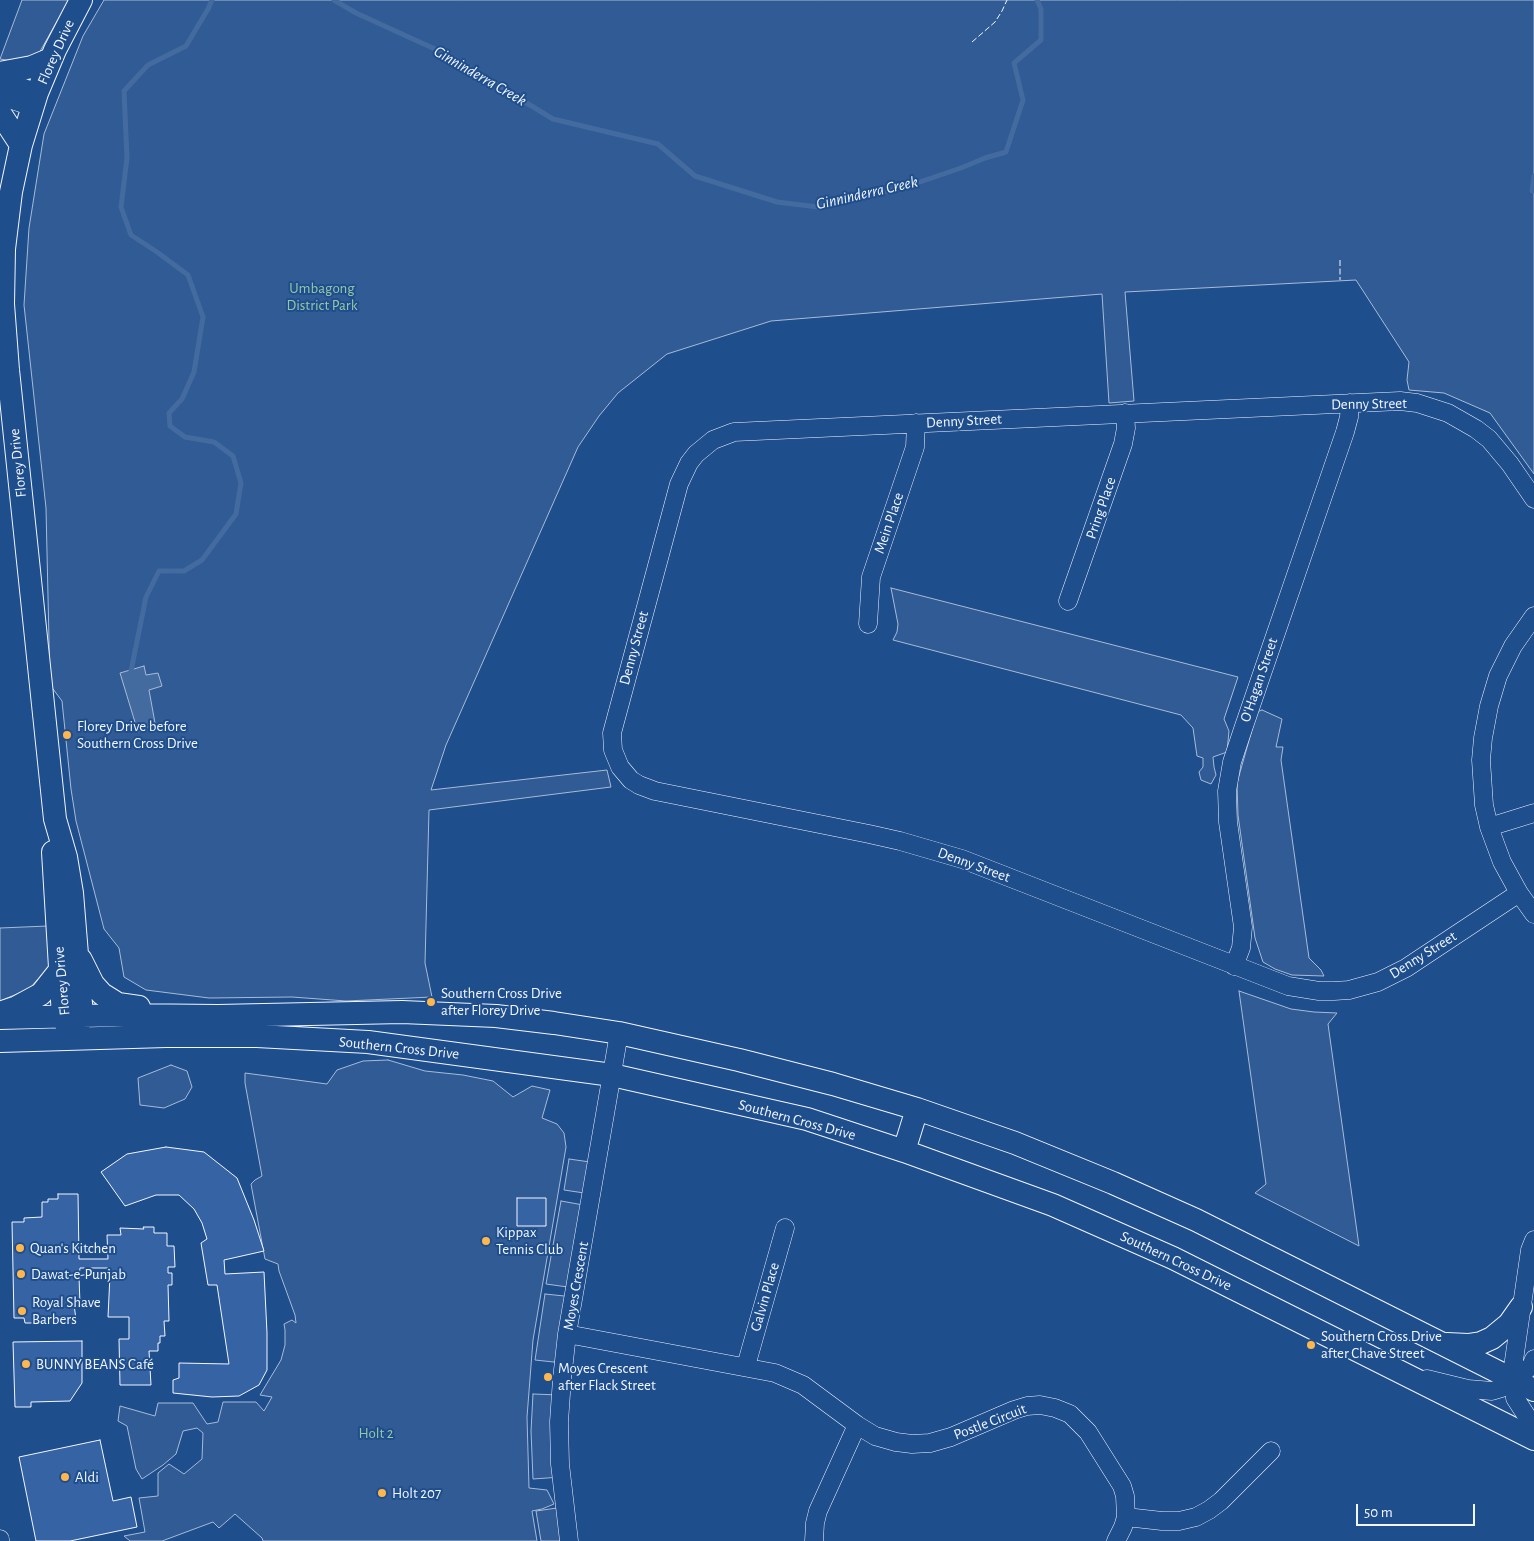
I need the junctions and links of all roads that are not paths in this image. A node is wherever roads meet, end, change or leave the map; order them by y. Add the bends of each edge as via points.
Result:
1 (80, 0) edge
2 (51, 59) junction
3 (0, 73) edge
4 (0, 79) edge
5 (0, 96) edge
6 (35, 100) junction
7 (0, 113) edge
8 (21, 145) junction
9 (1350, 403) junction
10 (1125, 413) junction
11 (916, 423) junction
12 (1534, 499) edge
13 (1068, 601) dead end
14 (1534, 616) edge
15 (868, 624) dead end
16 (1534, 813) edge
17 (56, 819) junction
18 (1489, 827) junction
19 (1519, 893) junction
20 (1534, 914) edge
21 (77, 952) junction
22 (1234, 966) junction
23 (60, 970) junction
24 (0, 1013) edge
25 (72, 1016) junction
26 (0, 1018) edge
27 (218, 1026) junction
28 (257, 1026) junction
29 (619, 1033) junction
30 (73, 1039) junction
31 (0, 1041) edge
32 (612, 1075) junction
33 (918, 1109) junction
34 (904, 1151) junction
35 (785, 1228) dead end
36 (1534, 1240) edge
37 (1521, 1307) junction
38 (568, 1334) junction
39 (1444, 1344) junction
40 (1534, 1359) edge
41 (746, 1366) junction
42 (1412, 1376) junction
43 (1514, 1379) junction
44 (1534, 1390) edge
45 (1534, 1423) edge
46 (857, 1425) junction
47 (1534, 1439) edge
48 (1271, 1451) dead end
49 (1126, 1517) junction
50 (569, 1541) edge
51 (814, 1541) edge
52 (1116, 1541) edge

1 - 2 main road, Florey Drive
2 - 3 main road via 32,67
2 - 6 main road, Florey Drive
4 - 6 street
5 - 6 street
6 - 8 main road, Florey Drive
7 - 8 main road
8 - 17 main road, Florey Drive via 4,249 3,304
9 - 10 street, Denny Street
9 - 12 street, Denny Street via 1400,401 1448,413 1488,439
9 - 22 street, O'Hagan Street via 1346,432 1232,762 1227,790 1228,822 1243,926 1241,948
10 - 11 street, Denny Street
10 - 13 street, Pring Place via 1122,444
11 - 15 street, Mein Place via 915,447 871,577
11 - 22 street, Denny Street via 734,432 713,440 696,454 680,484 613,724 613,750 620,767 638,785 655,791 869,834 962,859
14 - 18 street via 1498,676 1488,706 1481,760
16 - 18 street
17 - 21 main road, Florey Drive via 72,893
17 - 23 main road, Florey Drive via 53,861
18 - 19 street via 1502,862
19 - 20 street
19 - 22 street, Denny Street via 1406,968 1378,982 1349,990 1318,991 1288,986
21 - 25 main road, Florey Drive
21 - 27 main road via 93,984 118,1004
23 - 24 main road via 41,994
23 - 25 main road, Florey Drive
25 - 26 main road, Southern Cross Drive
25 - 27 main road, Southern Cross Drive
25 - 30 main road, Florey Drive
27 - 28 main road, Southern Cross Drive
27 - 30 main road, Southern Cross Drive
28 - 29 main road, Southern Cross Drive via 402,1012 496,1016
28 - 32 main road, Southern Cross Drive
29 - 32 street, Moyes Crescent
29 - 33 main road, Southern Cross Drive via 748,1062
30 - 31 main road, Southern Cross Drive
32 - 34 main road, Southern Cross Drive via 807,1119
32 - 38 street, Moyes Crescent
33 - 34 main road
33 - 39 main road, Southern Cross Drive via 1015,1143 1188,1216
34 - 42 main road, Southern Cross Drive via 1053,1205 1173,1258
35 - 41 street, Galvin Place
36 - 37 street
37 - 39 main road via 1509,1324 1492,1338 1468,1345
37 - 43 street
38 - 41 street, Postle Circuit
38 - 50 street, Moyes Crescent via 559,1422 560,1464
39 - 43 main road, Southern Cross Drive
40 - 43 street via 1531,1366
41 - 46 street, Postle Circuit via 775,1373 803,1385
42 - 43 street via 1492,1391
42 - 47 main road, Southern Cross Drive
43 - 44 main road, Southern Cross Drive
43 - 45 street via 1515,1398
46 - 49 street, Postle Circuit via 875,1436 896,1442 930,1443 1027,1406 1055,1408 1070,1414 1088,1432 1122,1486
46 - 51 street via 818,1510
48 - 49 street via 1221,1501 1196,1517 1162,1521
49 - 52 street, Postle Circuit

